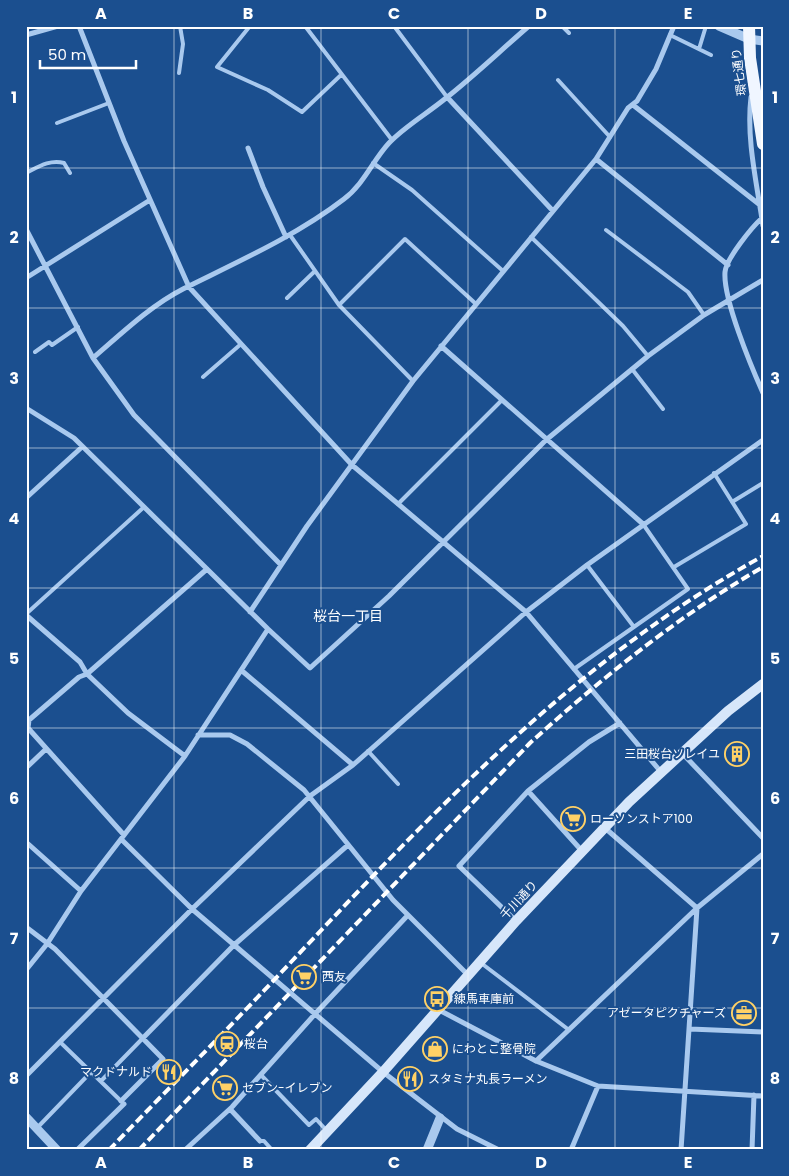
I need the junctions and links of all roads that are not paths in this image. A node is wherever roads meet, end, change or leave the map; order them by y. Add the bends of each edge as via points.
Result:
1 (58, 26) edge
2 (79, 26) edge
3 (180, 26) edge
4 (250, 26) edge
5 (305, 26) edge
6 (394, 26) edge
7 (528, 26) edge
8 (562, 26) edge
9 (674, 26) edge
10 (706, 26) edge
11 (719, 26) edge
12 (569, 33) dead end
13 (749, 33) edge
14 (26, 35) edge
15 (670, 35) junction
16 (763, 41) edge
17 (699, 49) junction
18 (711, 55) dead end
19 (179, 73) dead end
20 (341, 75) junction
21 (558, 80) dead end
22 (753, 83) junction
23 (447, 97) junction
24 (109, 103) junction
25 (633, 105) junction
26 (58, 123) dead end
27 (610, 137) junction
28 (392, 140) junction
29 (763, 144) edge
30 (248, 148) dead end
31 (596, 158) junction
32 (374, 163) junction
33 (26, 173) edge
34 (70, 173) dead end
35 (150, 200) junction
36 (760, 205) junction
37 (553, 211) junction
38 (762, 218) edge
39 (763, 226) edge
40 (26, 229) edge
41 (606, 230) dead end
42 (288, 236) junction
43 (531, 237) junction
44 (728, 265) junction
45 (46, 267) junction
46 (315, 271) junction
47 (503, 271) junction
48 (26, 278) edge
49 (763, 280) edge
50 (189, 287) junction
51 (287, 298) dead end
52 (729, 298) junction
53 (476, 304) junction
54 (338, 305) junction
55 (704, 315) junction
56 (78, 327) junction
57 (241, 344) junction
58 (441, 346) junction
59 (35, 352) dead end
60 (648, 356) junction
61 (93, 358) junction
62 (632, 369) junction
63 (204, 377) dead end
64 (413, 381) junction
65 (763, 393) edge
66 (502, 400) junction
67 (26, 408) edge
68 (663, 409) dead end
69 (546, 440) junction
70 (763, 440) edge
71 (82, 447) junction
72 (352, 465) junction
73 (714, 473) junction
74 (763, 484) edge
75 (26, 498) edge
76 (732, 502) junction
77 (398, 504) junction
78 (144, 507) junction
79 (643, 524) junction
80 (444, 542) junction
81 (281, 565) junction
82 (587, 565) junction
83 (674, 567) junction
84 (207, 569) junction
85 (250, 612) junction
86 (526, 612) junction
87 (26, 614) edge
88 (634, 627) junction
89 (268, 629) junction
90 (574, 669) junction
91 (241, 670) junction
92 (87, 674) junction
93 (763, 684) edge
94 (28, 719) edge
95 (620, 723) junction
96 (198, 736) junction
97 (46, 750) junction
98 (368, 751) junction
99 (681, 753) junction
100 (185, 756) junction
101 (353, 765) junction
102 (26, 768) edge
103 (661, 772) junction
104 (398, 784) dead end
105 (528, 791) junction
106 (310, 796) junction
107 (605, 828) junction
108 (123, 837) junction
109 (763, 838) edge
110 (26, 842) edge
111 (348, 845) junction
112 (582, 851) junction
113 (763, 854) edge
114 (82, 891) junction
115 (697, 908) junction
116 (192, 909) junction
117 (408, 915) junction
118 (516, 921) junction
119 (26, 927) edge
120 (47, 944) junction
121 (234, 945) junction
122 (480, 962) junction
123 (26, 970) edge
124 (468, 975) junction
125 (104, 998) junction
126 (439, 1010) junction
127 (315, 1014) junction
128 (690, 1028) junction
129 (570, 1031) junction
130 (763, 1032) edge
131 (143, 1038) junction
132 (60, 1042) junction
133 (536, 1061) junction
134 (91, 1072) junction
135 (383, 1072) junction
136 (260, 1075) junction
137 (26, 1076) edge
138 (101, 1081) junction
139 (598, 1086) junction
140 (686, 1093) junction
141 (754, 1095) junction
142 (763, 1096) edge
143 (122, 1103) junction
144 (230, 1109) junction
145 (26, 1118) edge
146 (440, 1118) junction
147 (37, 1128) junction
148 (328, 1132) junction
149 (260, 1141) joint
150 (57, 1150) edge
151 (77, 1150) edge
152 (185, 1150) edge
153 (272, 1150) edge
154 (310, 1150) edge
155 (427, 1150) edge
156 (499, 1150) edge
157 (571, 1150) edge
158 (681, 1150) edge
159 (752, 1150) edge

1 - 14 street
2 - 24 street
3 - 19 lane via 183,44
4 - 20 lane via 217,67 268,90 302,112
5 - 20 lane
6 - 23 lane
7 - 23 street
8 - 12 lane
9 - 15 street
10 - 17 lane
11 - 13 street
13 - 16 street
13 - 22 main road, 環七通り
15 - 17 lane
15 - 25 street via 656,69
17 - 18 lane
20 - 28 lane
21 - 27 lane
22 - 29 main road, 環七通り
22 - 36 street via 749,114
23 - 28 street
23 - 37 street
24 - 26 lane
24 - 35 street
25 - 27 street
25 - 36 street
27 - 31 street
28 - 32 street
30 - 42 street
31 - 37 street
31 - 44 street
32 - 42 street via 346,198
32 - 47 lane via 412,190
33 - 34 lane via 58,161 64,163
35 - 45 street
35 - 50 street
36 - 38 street
37 - 43 street
38 - 39 street
38 - 44 street via 749,230
40 - 45 street
41 - 55 lane via 688,292
42 - 46 lane
42 - 50 street
43 - 47 street
43 - 60 lane via 623,326
44 - 52 street via 725,270
45 - 48 street
45 - 56 street
46 - 51 lane
46 - 54 lane
47 - 53 street
49 - 52 street
50 - 57 street
50 - 61 street via 161,303
52 - 55 street
52 - 65 street via 749,362
53 - 54 lane via 405,240
53 - 58 street
54 - 64 lane
55 - 60 street
56 - 59 lane
56 - 61 street
57 - 63 lane
57 - 72 street
58 - 64 street
58 - 66 street
60 - 62 street
61 - 81 street via 134,415
62 - 68 lane
62 - 69 street
64 - 72 street
66 - 69 street
66 - 77 lane
67 - 71 street via 74,438
69 - 79 street
69 - 80 street
70 - 73 street
71 - 75 street
71 - 78 street
72 - 77 street
72 - 81 street
73 - 76 lane
73 - 79 street
74 - 76 lane
76 - 83 lane via 746,524
77 - 80 street
78 - 84 street
78 - 87 lane
79 - 82 street
79 - 83 lane
80 - 86 street
80 - 89 street via 310,668
81 - 85 street
82 - 86 street
82 - 88 lane
83 - 88 lane via 688,589
84 - 85 street
84 - 92 street
85 - 89 street
86 - 90 street
86 - 98 street
87 - 92 street via 80,662
88 - 90 lane
89 - 91 street
90 - 95 street
91 - 96 street
91 - 101 street
92 - 94 street
92 - 100 street via 128,713
93 - 99 main road, 千川通り
94 - 97 street via 28,728
95 - 103 street
95 - 105 street via 589,742
96 - 100 street
96 - 106 street via 230,735 247,744
97 - 102 street
97 - 108 street
98 - 101 street
98 - 104 lane
99 - 103 main road, 千川通り
99 - 109 street
100 - 108 street
101 - 106 street
103 - 107 main road, 千川通り
105 - 112 street
105 - 118 street via 460,866
106 - 111 street
106 - 116 street
107 - 112 main road, 千川通り
107 - 115 street
108 - 114 street
108 - 116 street
110 - 114 street
111 - 117 street
111 - 121 street
112 - 118 main road, 千川通り
113 - 115 street
114 - 120 street
115 - 128 street
115 - 129 street
116 - 121 street
116 - 125 street
117 - 124 street
117 - 127 street
118 - 122 main road, 千川通り
119 - 120 street
120 - 123 street
120 - 125 street
121 - 127 street
121 - 131 street
122 - 124 main road, 千川通り
122 - 129 lane
124 - 126 main road, 千川通り
125 - 131 street
125 - 132 street
126 - 133 street
126 - 135 main road, 千川通り
127 - 135 street
127 - 136 street
128 - 130 street
128 - 140 street
129 - 133 street
131 - 138 lane
131 - 143 street via 163,1059
132 - 134 lane
132 - 137 street
133 - 139 street
134 - 138 lane
134 - 147 lane
135 - 146 street
135 - 148 main road, 千川通り
136 - 144 street
136 - 148 lane via 309,1125 316,1119
138 - 143 lane
139 - 140 street
139 - 157 street
140 - 141 street
140 - 158 street
141 - 142 street
141 - 159 street
143 - 151 street
144 - 149 street
144 - 152 street
145 - 147 street
146 - 155 street
146 - 156 street
147 - 150 street
148 - 154 main road, 千川通り
149 - 153 lane via 264,1140

